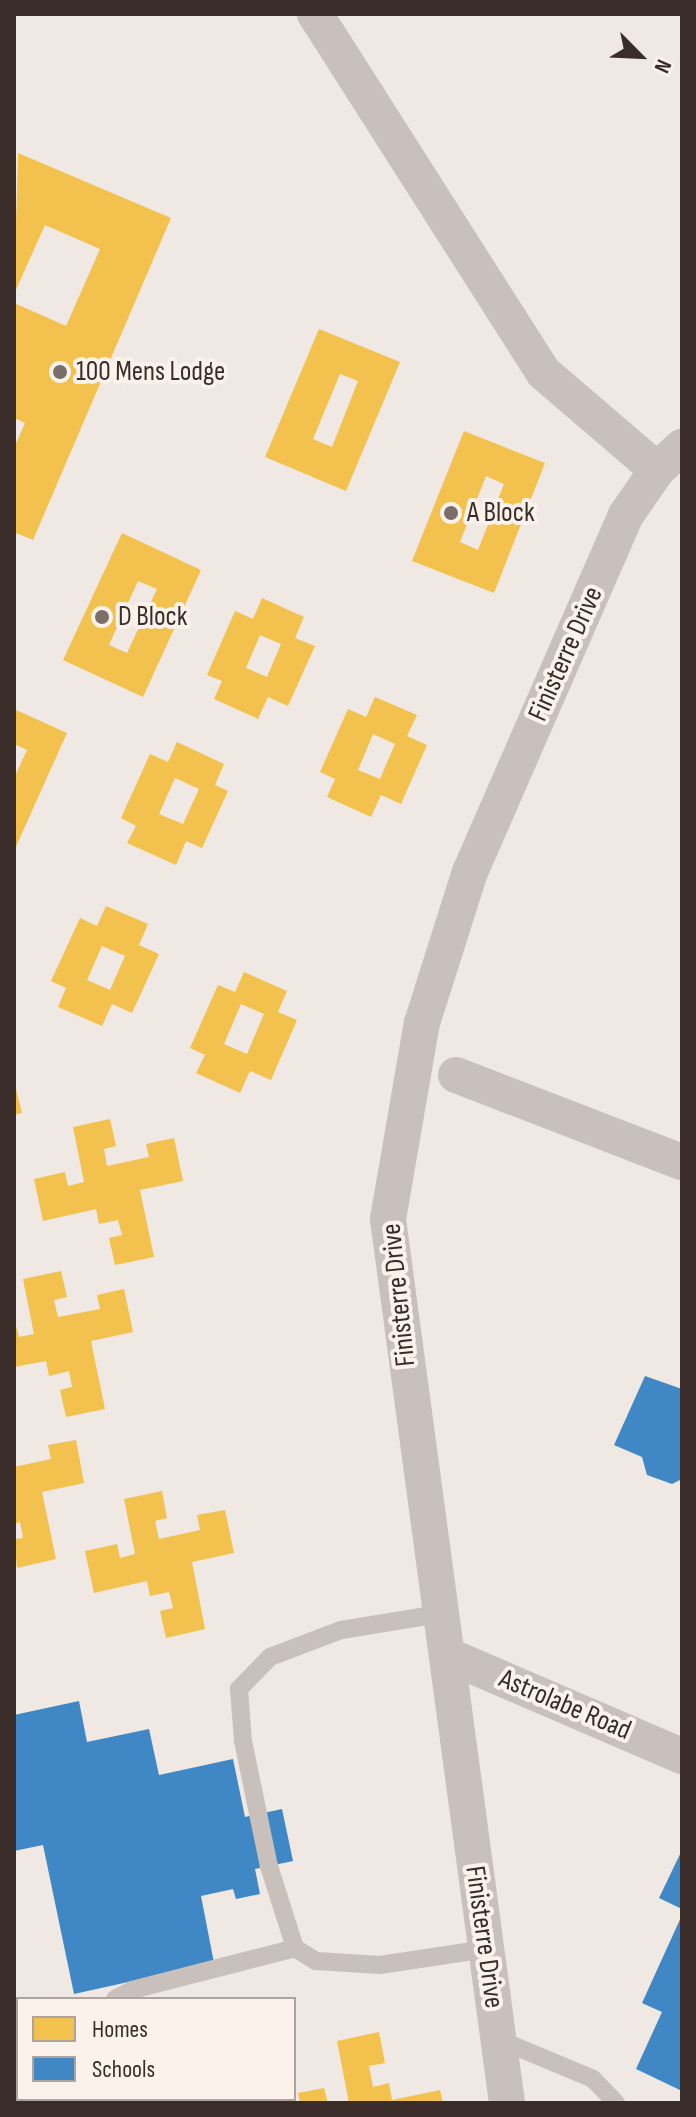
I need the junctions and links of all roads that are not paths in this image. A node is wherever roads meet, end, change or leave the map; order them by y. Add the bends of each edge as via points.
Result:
1 (315, 14) edge
2 (670, 458) edge
3 (456, 1075) dead end
4 (682, 1162) edge
5 (439, 1614) junction
6 (447, 1655) junction
7 (682, 1756) edge
8 (295, 1948) junction
9 (486, 1949) junction
10 (119, 1997) edge
11 (498, 2039) junction
12 (507, 2103) edge
13 (616, 2103) edge

1 - 2 street via 544,373
2 - 5 street, Finisterre Drive via 626,515 470,872 413,1059 388,1219
3 - 4 street
5 - 6 street, Finisterre Drive
5 - 8 lane via 341,1630 270,1657 239,1689 243,1741 269,1866
6 - 7 street, Astrolabe Road
6 - 9 street, Finisterre Drive
8 - 9 lane via 316,1961 380,1965
8 - 10 lane
9 - 11 street, Finisterre Drive
11 - 12 street, Finisterre Drive
11 - 13 lane via 593,2079

